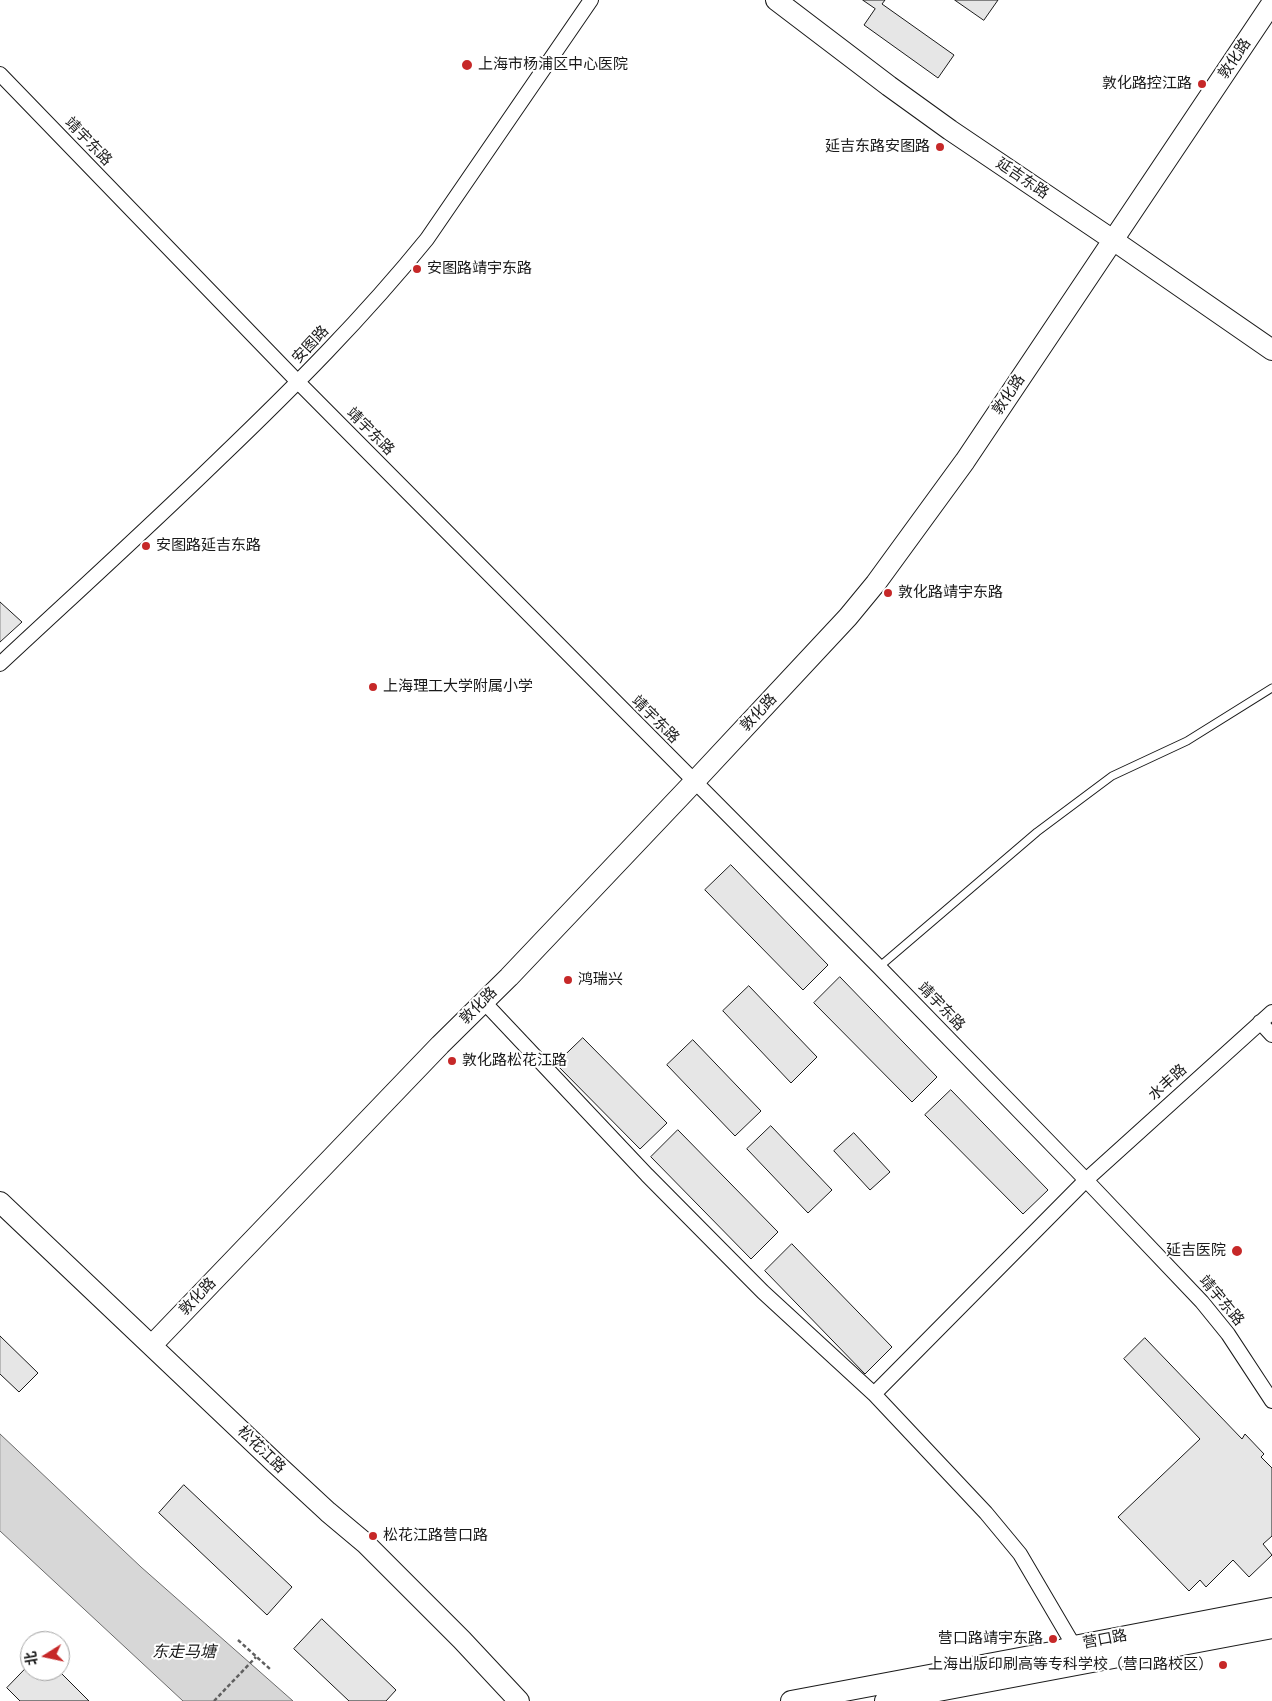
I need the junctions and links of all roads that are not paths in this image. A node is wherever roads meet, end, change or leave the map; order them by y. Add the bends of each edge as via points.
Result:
1 (591, 0) edge
2 (776, 0) edge
3 (1272, 3) edge
4 (0, 74) edge
5 (1113, 240) junction
6 (1272, 350) edge
7 (299, 383) junction
8 (0, 664) edge
9 (1272, 688) edge
10 (694, 782) junction
11 (879, 966) junction
12 (483, 1001) junction
13 (1272, 1012) edge
14 (1260, 1022) junction
15 (1272, 1035) edge
16 (1086, 1180) junction
17 (0, 1202) edge
18 (152, 1345) junction
19 (874, 1394) junction
20 (1272, 1401) edge
21 (1272, 1608) edge
22 (1272, 1628) edge
23 (1074, 1646) junction
24 (519, 1701) edge
25 (791, 1701) edge
26 (885, 1701) edge

1 - 7 street, 安图路 via 426,239
2 - 5 street, 延吉东路 via 942,125
3 - 5 street, 敦化路
4 - 7 street, 靖宇东路
5 - 6 street, 延吉东路
5 - 10 street, 敦化路 via 965,461 876,583
7 - 8 street, 安图路
7 - 10 street, 靖宇东路
9 - 11 lane via 1187,741 1112,776 1037,832
10 - 11 street, 靖宇东路
10 - 12 street, 敦化路
11 - 16 street, 靖宇东路
12 - 18 street, 敦化路
12 - 19 street via 763,1292
13 - 14 street, 水丰路
14 - 15 street
14 - 16 street, 水丰路
16 - 19 street, 水丰路
16 - 20 street, 靖宇东路 via 1202,1302 1228,1334
17 - 18 street, 松花江路
18 - 24 street, 松花江路 via 288,1476 365,1543
19 - 23 street via 986,1513 1020,1554
21 - 23 street, 营口路
22 - 26 street, 营口路
23 - 25 street, 营口路

